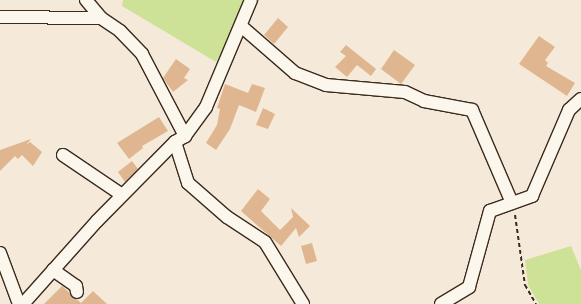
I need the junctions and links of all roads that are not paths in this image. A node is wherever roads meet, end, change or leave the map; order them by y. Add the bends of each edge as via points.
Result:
1 (86, 0) edge
2 (251, 0) edge
3 (0, 17) edge
4 (101, 18) junction
5 (241, 26) junction
6 (581, 99) edge
7 (180, 139) junction
8 (63, 155) dead end
9 (122, 195) junction
10 (512, 202) junction
11 (0, 253) edge
12 (53, 270) junction
13 (78, 292) dead end
14 (19, 304) edge
15 (23, 304) edge
16 (303, 304) edge
17 (441, 304) edge

1 - 4 street
2 - 5 street
3 - 4 street
4 - 7 street via 120,31 142,54
5 - 7 street via 206,107
5 - 10 street via 295,73 326,85 405,92 424,101 472,110
6 - 10 street via 569,110 532,196
7 - 9 street
7 - 16 street via 188,183 227,217 265,242
8 - 9 street
9 - 12 street
10 - 17 street via 490,211 469,287
11 - 14 street
12 - 13 street via 76,286
12 - 15 street

